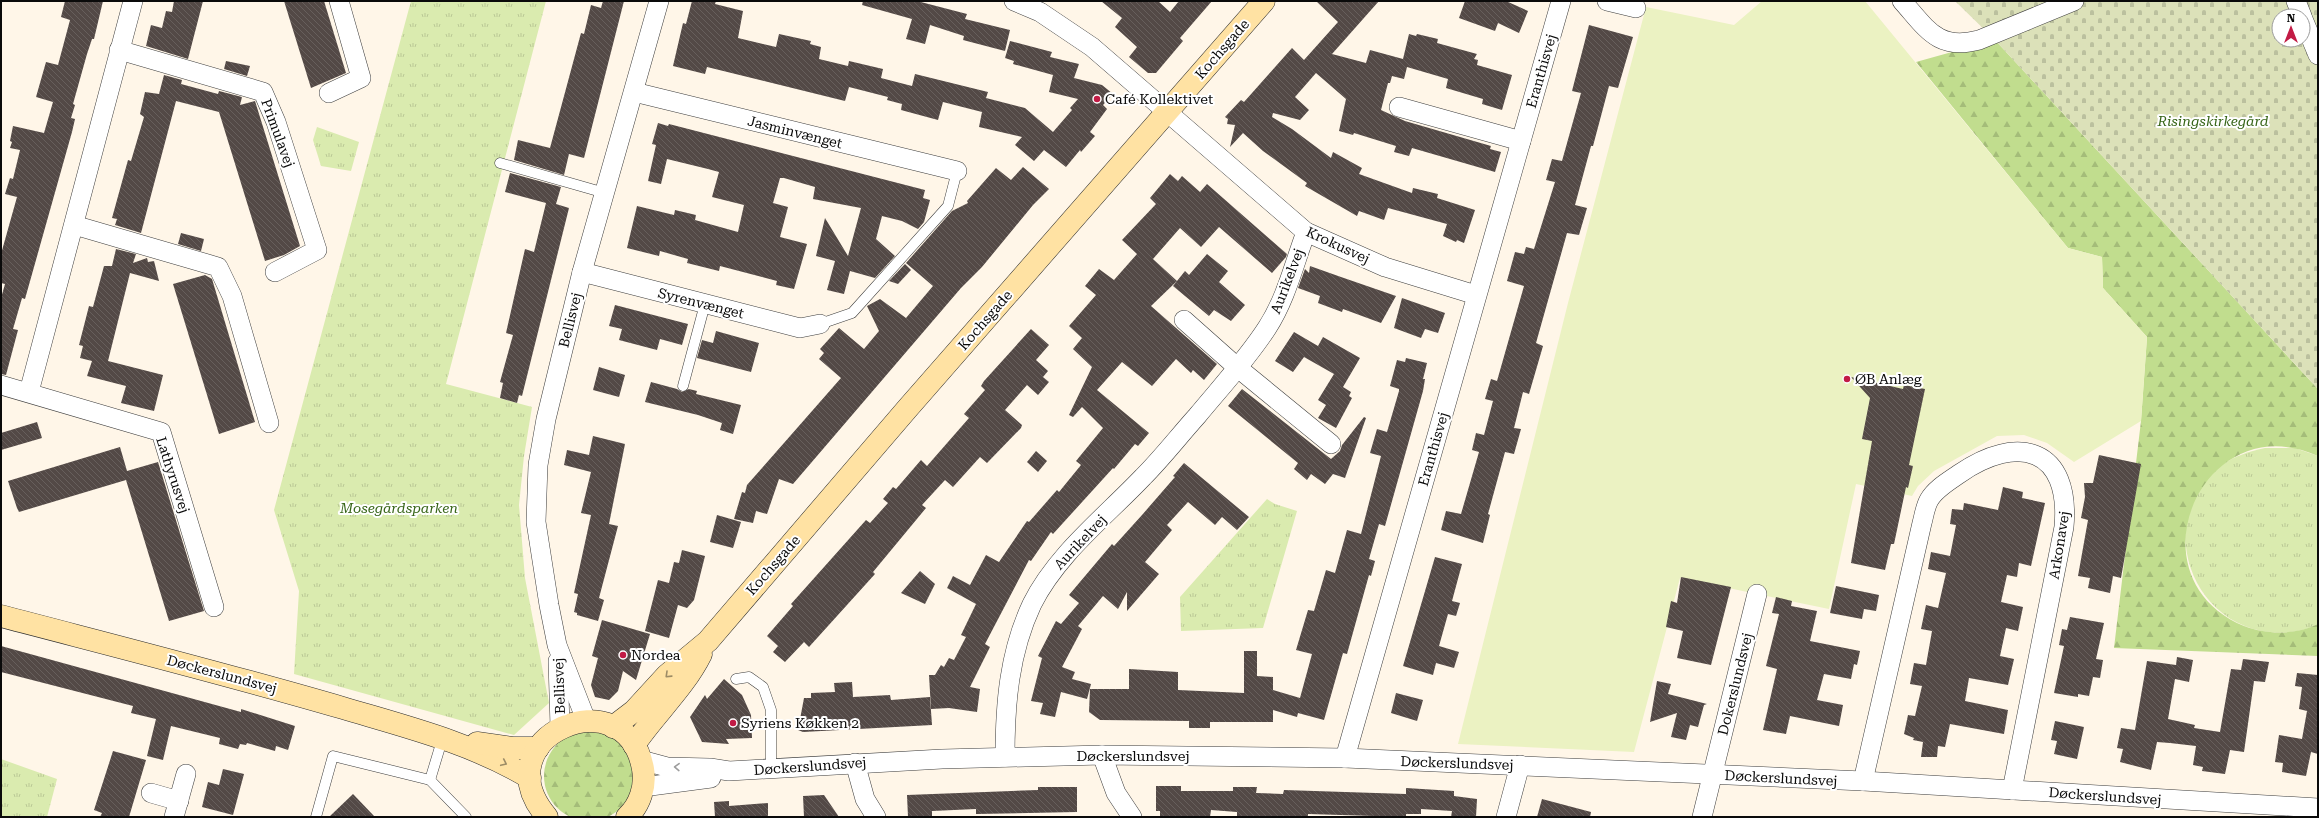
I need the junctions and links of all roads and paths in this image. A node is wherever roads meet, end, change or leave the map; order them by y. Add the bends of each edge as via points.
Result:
1 (133, 1) edge
2 (339, 1) edge
3 (659, 1) edge
4 (1014, 1) edge
5 (1264, 1) edge
6 (1561, 1) edge
7 (1607, 1) edge
8 (1902, 1) edge
9 (2074, 1) edge
10 (1636, 8) dead end
11 (2311, 38) edge
12 (119, 50) junction
13 (2318, 55) edge
14 (634, 92) junction
15 (329, 93) dead end
16 (1399, 107) dead end
17 (1165, 112) junction
18 (1521, 141) junction
19 (500, 163) dead end
20 (957, 171) joint
21 (605, 193) junction
22 (74, 225) junction
23 (1306, 232) junction
24 (275, 272) dead end
25 (582, 272) junction
26 (1476, 295) junction
27 (705, 304) junction
28 (1184, 320) dead end
29 (820, 324) joint
30 (1238, 368) junction
31 (1, 385) edge
32 (683, 386) dead end
33 (29, 392) junction
34 (269, 423) dead end
35 (1331, 444) dead end
36 (1757, 594) dead end
37 (214, 607) dead end
38 (1, 616) edge
39 (708, 641) junction
40 (557, 645) junction
41 (736, 679) dead end
42 (586, 720) junction
43 (560, 727) junction
44 (613, 727) junction
45 (443, 737) junction
46 (538, 748) junction
47 (637, 753) junction
48 (1102, 755) junction
49 (1005, 757) junction
50 (1345, 758) junction
51 (855, 763) junction
52 (1520, 765) junction
53 (771, 769) junction
54 (729, 772) junction
55 (186, 774) dead end
56 (1713, 774) junction
57 (530, 778) junction
58 (430, 780) junction
59 (1863, 781) junction
60 (643, 787) junction
61 (2012, 790) junction
62 (151, 793) dead end
63 (2318, 808) edge
64 (176, 809) edge
65 (2183, 809) edge
66 (2237, 810) edge
67 (536, 813) edge
68 (630, 816) edge
69 (316, 817) edge
70 (466, 817) edge
71 (876, 817) edge
72 (1132, 817) edge
73 (1506, 817) edge
74 (1702, 817) edge

1 - 12 street
2 - 15 street via 361,78
3 - 14 street, Bellisvej
4 - 17 street, Krokusvej via 1040,12 1092,47
5 - 17 street, Kochsgade
6 - 18 street, Eranthisvej
7 - 10 street
8 - 9 street via 1932,36 1953,44 1965,44
11 - 13 street
12 - 22 street
12 - 24 street, Primulavej via 263,92 276,122 317,250
14 - 20 street, Jasminvænget
14 - 21 street, Bellisvej
16 - 18 street
17 - 23 street, Krokusvej
17 - 39 street, Kochsgade
18 - 26 street, Eranthisvej
19 - 21 lane
20 - 29 lane via 948,206 852,313
21 - 25 street, Bellisvej
22 - 33 street
22 - 34 street via 218,267 232,296
23 - 26 street, Krokusvej via 1385,267
23 - 30 street, Aurikelvej via 1282,301 1268,327
25 - 27 street, Syrenvænget
25 - 40 street, Bellisvej via 546,419 538,465 536,522
26 - 50 street, Eranthisvej
27 - 29 street, Syrenvænget via 800,328
27 - 32 lane
28 - 30 street
30 - 35 street
30 - 49 street, Aurikelvej via 1144,476 1071,549 1033,604 1018,640 1008,680
31 - 33 street, Lathyrusvej
33 - 37 street, Lathyrusvej via 161,432
36 - 56 street, Dokerslundsvej
38 - 45 street, Døckerslundsvej via 251,682
39 -> 44 street, Kochsgade via 667,675 634,711
39 - 47 street, Kochsgade via 695,667 649,723
40 - 42 street, Bellisvej
40 - 43 street, Bellisvej
41 - 53 lane via 749,677 763,687 771,710
42 - 43 street
42 - 44 street
43 - 46 street
44 - 47 street via 625,735
45 - 46 street, Døckerslundsvej via 512,748
45 -> 57 street, Døckerslundsvej via 507,764
45 - 58 lane
46 - 57 street via 531,763
54 -> 47 street, Døckerslundsvej via 710,768 667,767
47 - 60 street
48 - 49 street, Døckerslundsvej
48 - 50 street, Døckerslundsvej
48 - 72 street via 1116,793
49 - 51 street, Døckerslundsvej
50 - 52 street, Døckerslundsvej
51 - 53 street, Døckerslundsvej
51 - 71 street via 864,799
52 - 56 street, Døckerslundsvej
52 - 73 street
53 - 54 street, Døckerslundsvej
54 - 60 street, Døckerslundsvej via 711,778
55 - 64 street
56 - 59 street, Døckerslundsvej
56 - 74 street, Dokerslundsvej
57 - 67 street
58 - 69 lane via 333,756
58 - 70 lane
59 - 61 street, Døckerslundsvej
59 - 61 street, Arkonavej via 1929,500 1942,486 1969,467 1998,453 2018,451 2036,454 2053,469 2062,484 2066,507
60 - 68 street
61 - 65 street, Døckerslundsvej
62 - 64 street
63 - 66 street, Døckerslundsvej
65 - 66 street, Døckerslundsvej

